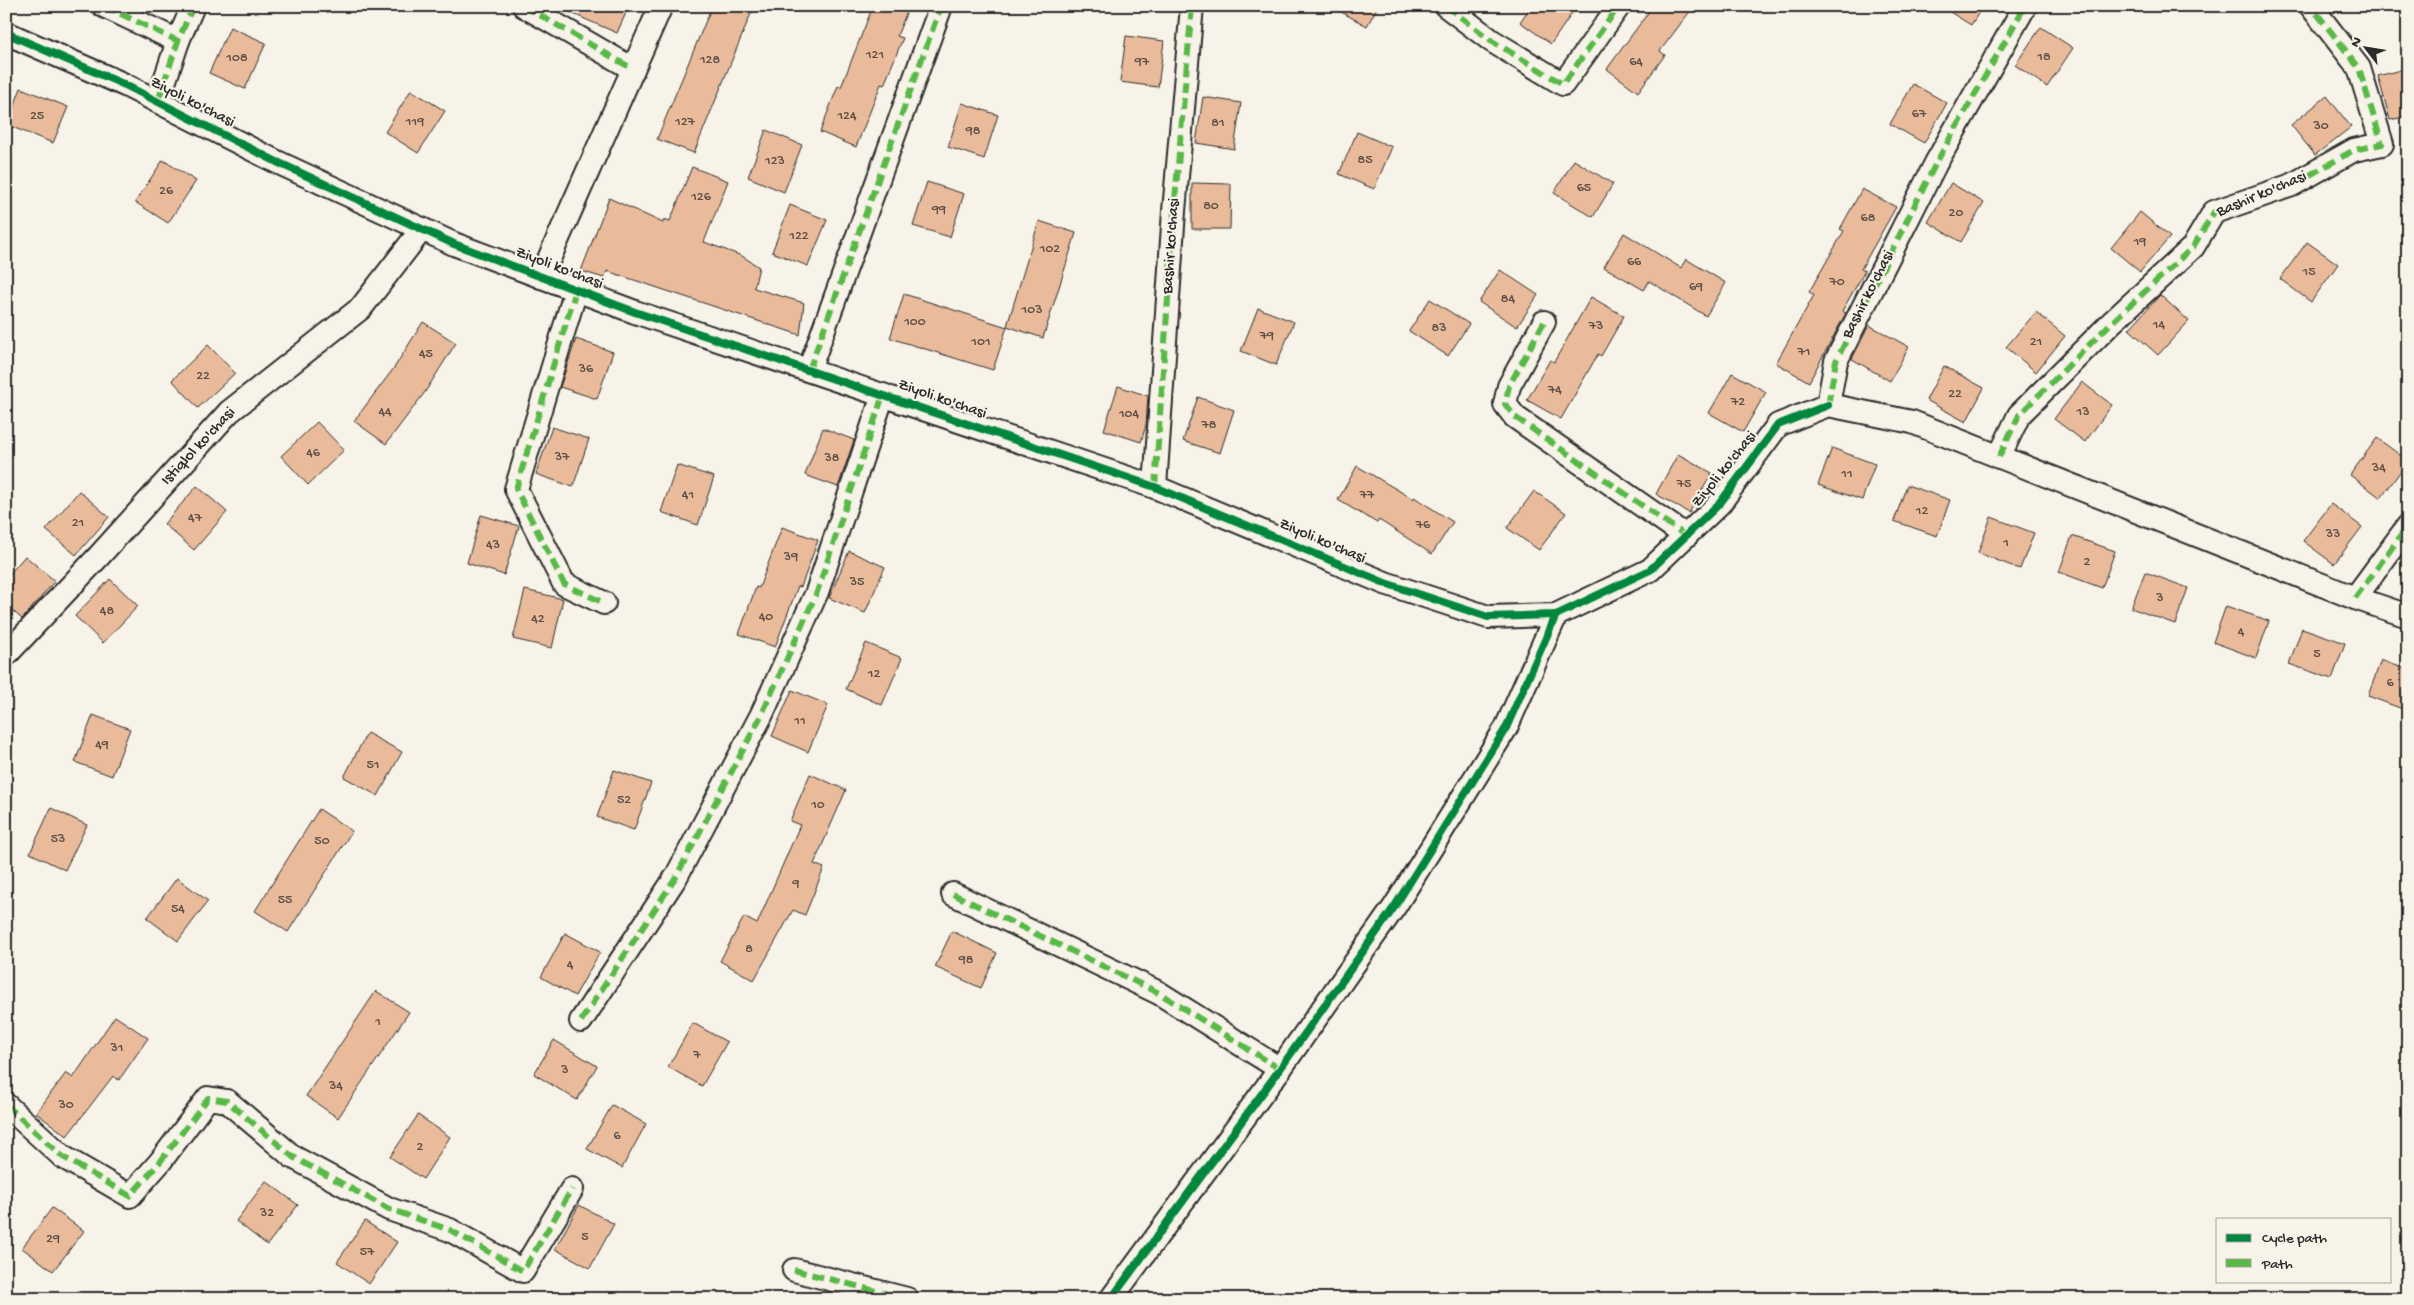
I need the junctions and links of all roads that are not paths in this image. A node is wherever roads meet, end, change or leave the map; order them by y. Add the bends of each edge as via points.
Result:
1 (104, 6) edge
2 (193, 6) edge
3 (524, 6) edge
4 (661, 6) edge
5 (941, 6) edge
6 (1192, 6) edge
7 (1446, 6) edge
8 (1619, 6) edge
9 (2025, 6) edge
10 (2311, 6) edge
11 (6, 33) edge
12 (178, 41) junction
13 (633, 69) junction
14 (158, 101) junction
15 (422, 229) junction
16 (540, 277) junction
17 (576, 290) junction
18 (1544, 322) dead end
19 (810, 370) junction
20 (883, 395) junction
21 (1828, 405) junction
22 (1999, 457) junction
23 (1154, 486) junction
24 (2408, 526) edge
25 (1686, 536) junction
26 (2355, 598) junction
27 (604, 603) dead end
28 (1556, 614) junction
29 (2408, 616) edge
30 (6, 655) edge
31 (953, 894) dead end
32 (581, 1021) dead end
33 (1280, 1069) junction
34 (6, 1104) edge
35 (572, 1189) dead end
36 (794, 1270) dead end
37 (906, 1299) edge
38 (1111, 1299) edge

1 - 12 street
2 - 12 street
3 - 13 street
4 - 13 street
5 - 19 street
6 - 23 street, Bashir ko'chasi
7 - 8 street via 1492,41 1563,84
9 - 21 street, Bashir ko'chasi via 1936,163 1836,360
10 - 22 street, Bashir ko'chasi via 2359,68 2382,144 2354,150 2292,185 2214,212 2193,247 2019,415
11 - 14 street, Ziyoli ko'chasi
12 - 14 street
13 - 16 street
14 - 15 street, Ziyoli ko'chasi via 277,162
15 - 16 street, Ziyoli ko'chasi
15 - 30 street, Istiqlol ko'chasi via 361,308 229,412
16 - 17 street, Ziyoli ko'chasi
17 - 19 street, Ziyoli ko'chasi
17 - 27 street via 516,489 564,584
18 - 25 street via 1509,386 1505,404 1515,417
19 - 20 street, Ziyoli ko'chasi
20 - 23 street, Ziyoli ko'chasi
20 - 32 street via 817,592 762,714 676,877
21 - 22 street via 1912,422
21 - 25 street, Ziyoli ko'chasi via 1778,426 1720,503
22 - 26 street
23 - 28 street, Ziyoli ko'chasi via 1385,583 1488,618
24 - 26 street
25 - 28 street, Ziyoli ko'chasi via 1650,570
26 - 29 street
28 - 33 street via 1506,728 1395,906
31 - 33 street via 1159,993
33 - 38 street
34 - 35 street via 63,1157 130,1196 208,1098 227,1102 293,1157 389,1209 450,1230 523,1271
36 - 37 street

